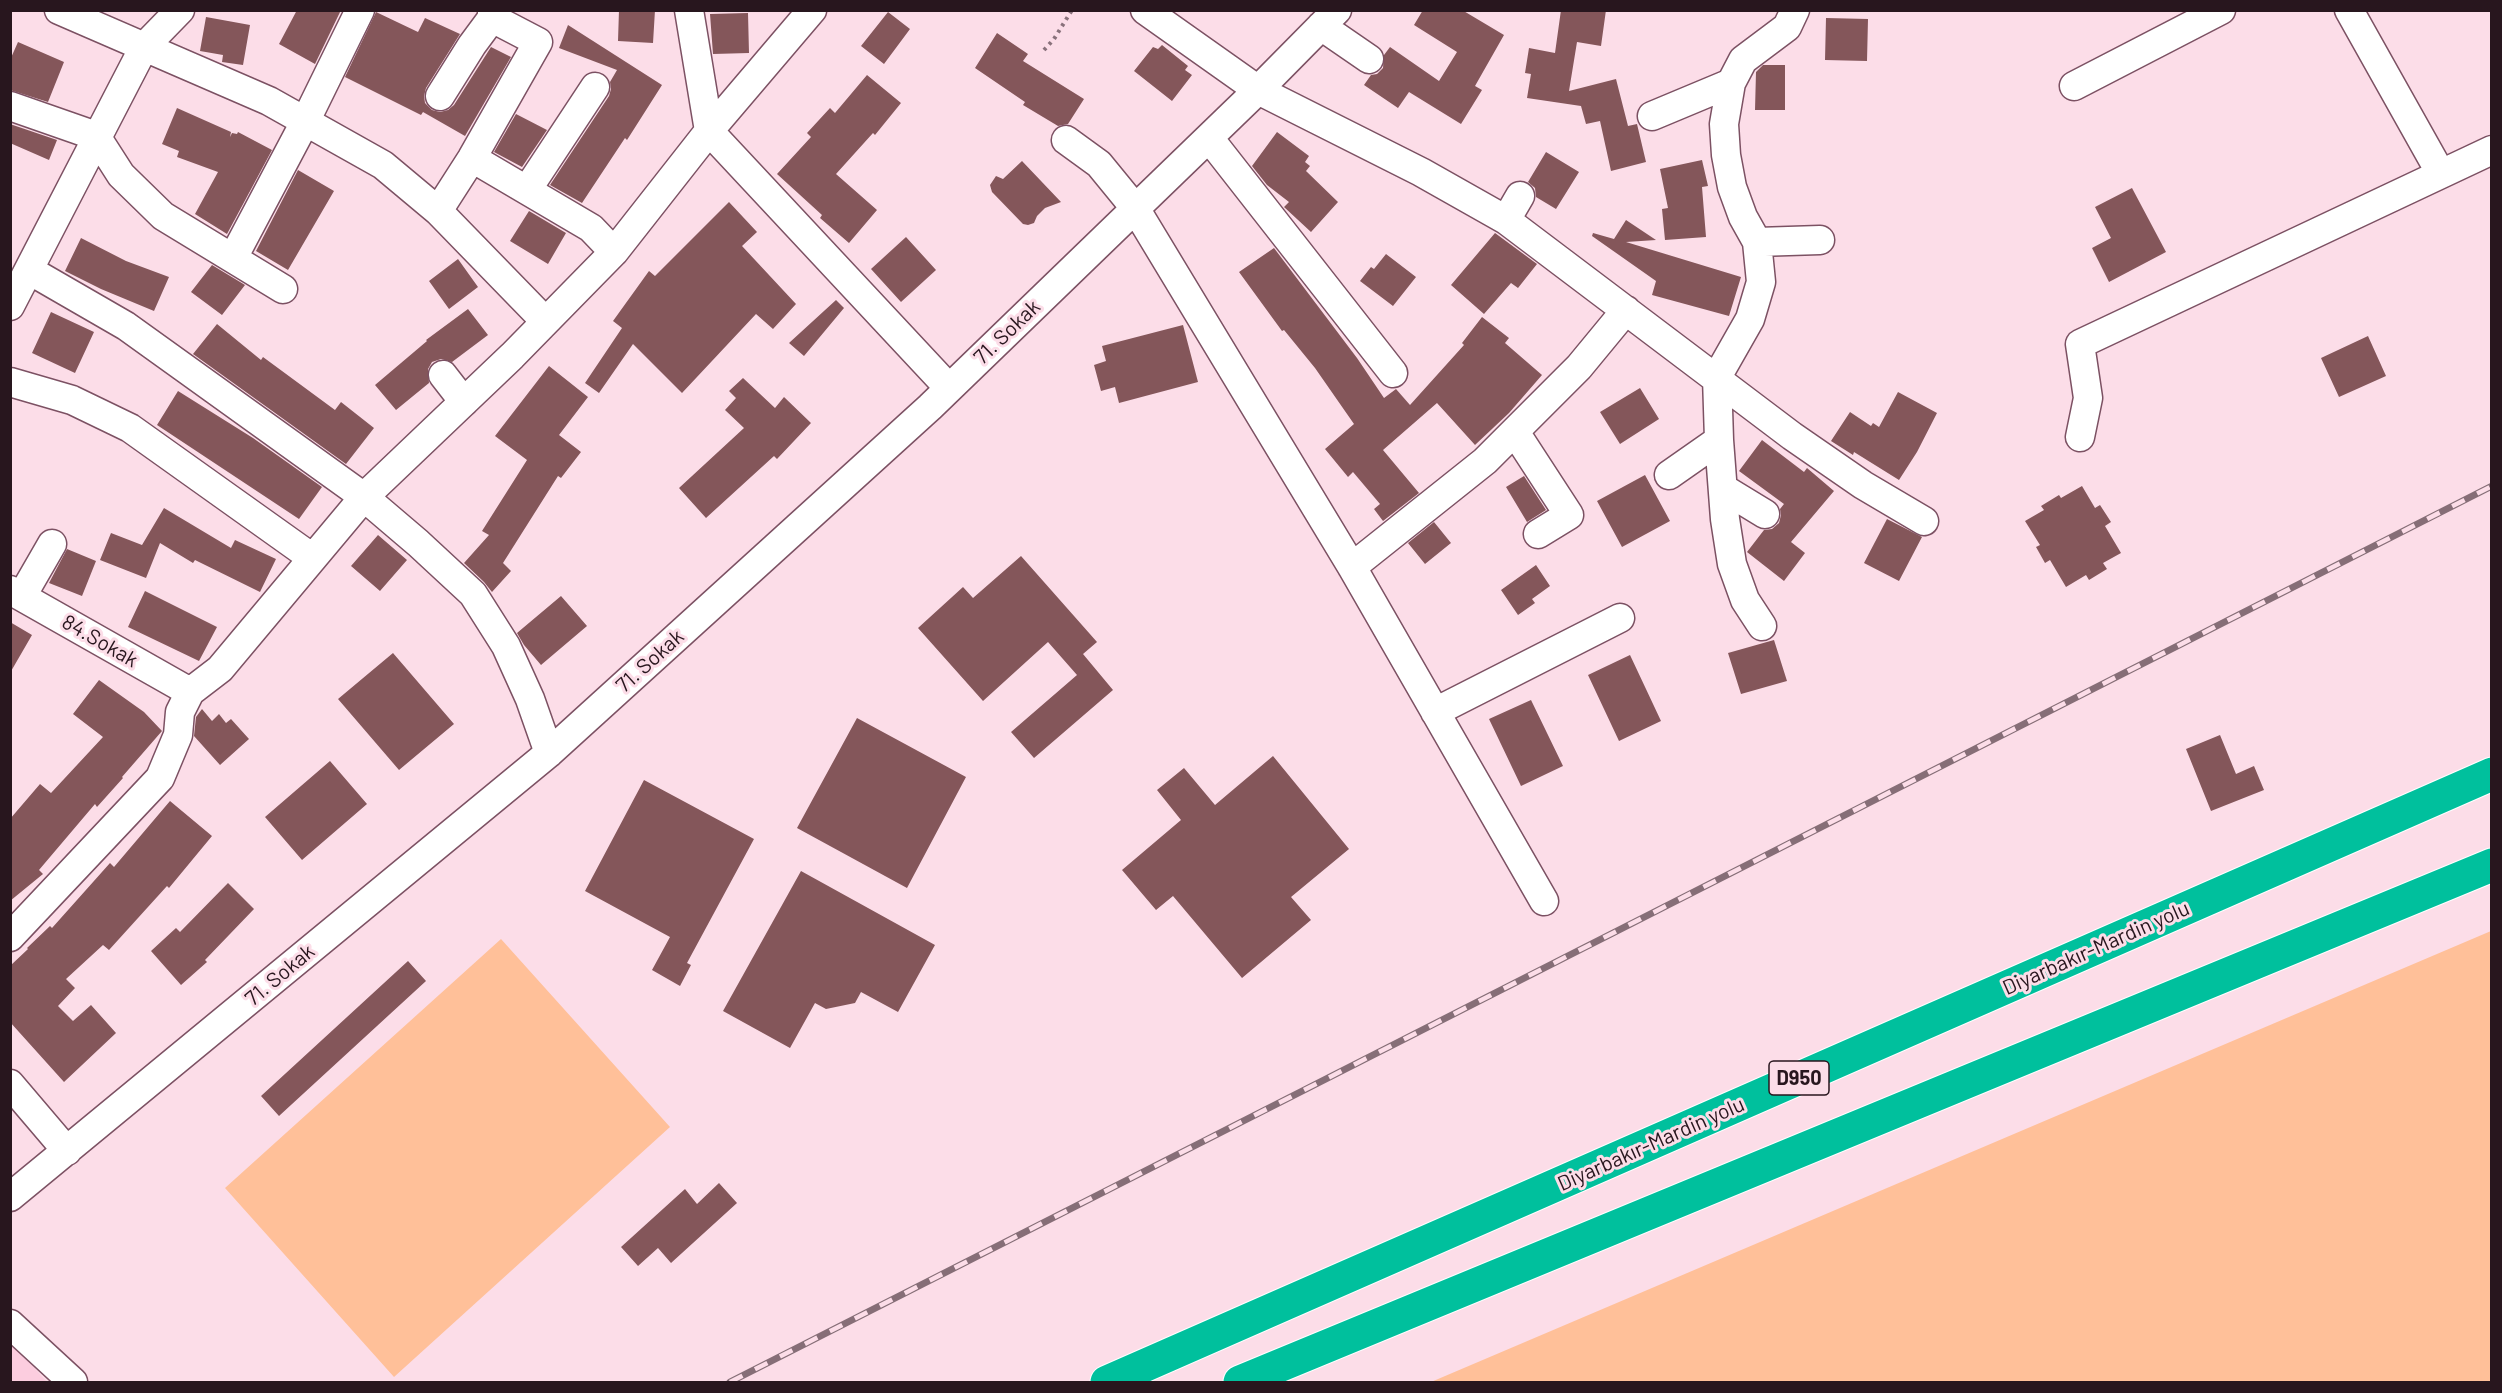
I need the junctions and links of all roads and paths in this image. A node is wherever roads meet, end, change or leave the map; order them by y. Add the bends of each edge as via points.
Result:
1 (180, 10) edge
2 (360, 10) edge
3 (689, 10) edge
4 (812, 10) edge
5 (1072, 10) edge
6 (1145, 10) edge
7 (1795, 10) edge
8 (2221, 10) edge
9 (2349, 10) edge
10 (68, 12) edge
11 (492, 14) edge
12 (1329, 18) edge
13 (144, 47) junction
14 (1044, 50) dead end
15 (1369, 59) dead end
16 (1731, 82) junction
17 (2074, 86) dead end
18 (595, 87) dead end
19 (1258, 90) junction
20 (440, 96) dead end
21 (10, 106) edge
22 (1652, 116) dead end
23 (306, 120) junction
24 (709, 131) junction
25 (96, 136) junction
26 (1209, 138) junction
27 (1066, 140) dead end
28 (2492, 150) edge
29 (472, 158) junction
30 (2441, 174) junction
31 (527, 190) junction
32 (1520, 196) dead end
33 (1136, 208) junction
34 (438, 211) junction
35 (1506, 220) junction
36 (1820, 240) dead end
37 (1757, 242) junction
38 (614, 252) junction
39 (233, 258) junction
40 (29, 270) junction
41 (283, 289) dead end
42 (10, 306) edge
43 (1626, 310) junction
44 (545, 321) junction
45 (1393, 373) dead end
46 (443, 375) dead end
47 (1717, 377) junction
48 (10, 382) edge
49 (949, 388) junction
50 (464, 402) junction
51 (1515, 432) junction
52 (2080, 437) dead end
53 (1719, 440) junction
54 (1669, 475) dead end
55 (1724, 489) junction
56 (364, 497) junction
57 (1765, 514) dead end
58 (1924, 521) dead end
59 (1538, 534) dead end
60 (52, 544) dead end
61 (311, 557) junction
62 (1352, 567) junction
63 (16, 593) edge
64 (1620, 618) dead end
65 (1762, 626) dead end
66 (190, 692) junction
67 (1435, 712) junction
68 (549, 753) junction
69 (2492, 774) edge
70 (2492, 865) edge
71 (1544, 901) dead end
72 (10, 937) edge
73 (10, 1084) edge
74 (67, 1151) junction
75 (10, 1197) edge
76 (10, 1324) edge
77 (73, 1383) edge
78 (1107, 1383) edge
79 (1240, 1383) edge

1 - 13 street
2 - 23 street
3 - 24 street
4 - 24 street
5 - 14 path
6 - 19 street
7 - 16 street via 1787,27 1743,60
8 - 17 street
9 - 30 street
10 - 13 street
11 - 20 street
11 - 29 street via 538,42
12 - 15 street
12 - 19 street, 71. Sokak
13 - 23 street
13 - 25 street
16 - 22 street
16 - 37 street via 1724,124 1726,155 1732,187
18 - 31 street
19 - 26 street, 71. Sokak
19 - 35 street via 1421,172
21 - 25 street
23 - 34 street via 383,165
23 - 39 street
24 - 38 street
24 - 49 street
25 - 39 street via 121,175 163,216
25 - 40 street
26 - 33 street, 71. Sokak
26 - 45 street
27 - 33 street via 1099,164
28 - 30 street
29 - 31 street
29 - 34 street
30 - 52 street via 2080,344 2088,398
31 - 38 street via 591,228
32 - 35 street
33 - 49 street, 71. Sokak
33 - 62 street
34 - 44 street
35 - 43 street
36 - 37 street
37 - 47 street via 1761,282 1750,319
38 - 44 street
39 - 41 street
40 - 42 street
40 - 56 street via 126,326
43 - 47 street
43 - 51 street via 1579,367
44 - 50 street
46 - 50 street
47 - 53 street
47 - 58 street via 1801,442
48 - 61 street via 72,400 130,428
49 - 68 street, 71. Sokak
50 - 56 street
51 - 59 street via 1569,515
51 - 62 street via 1485,461
53 - 54 street
53 - 55 street
55 - 57 street
55 - 65 street via 1731,564 1745,600
56 - 61 street
56 - 68 street via 473,594 506,646
60 - 63 street
61 - 66 street via 220,669
62 - 67 street
63 - 66 street, 84.Sokak
64 - 67 street
66 - 72 street via 160,778
67 - 71 street
68 - 74 street, 71. Sokak
69 - 78 highway, Diyarbakır-Mardin yolu / D950
70 - 79 highway
73 - 74 street
74 - 75 street, 71. Sokak
76 - 77 street

